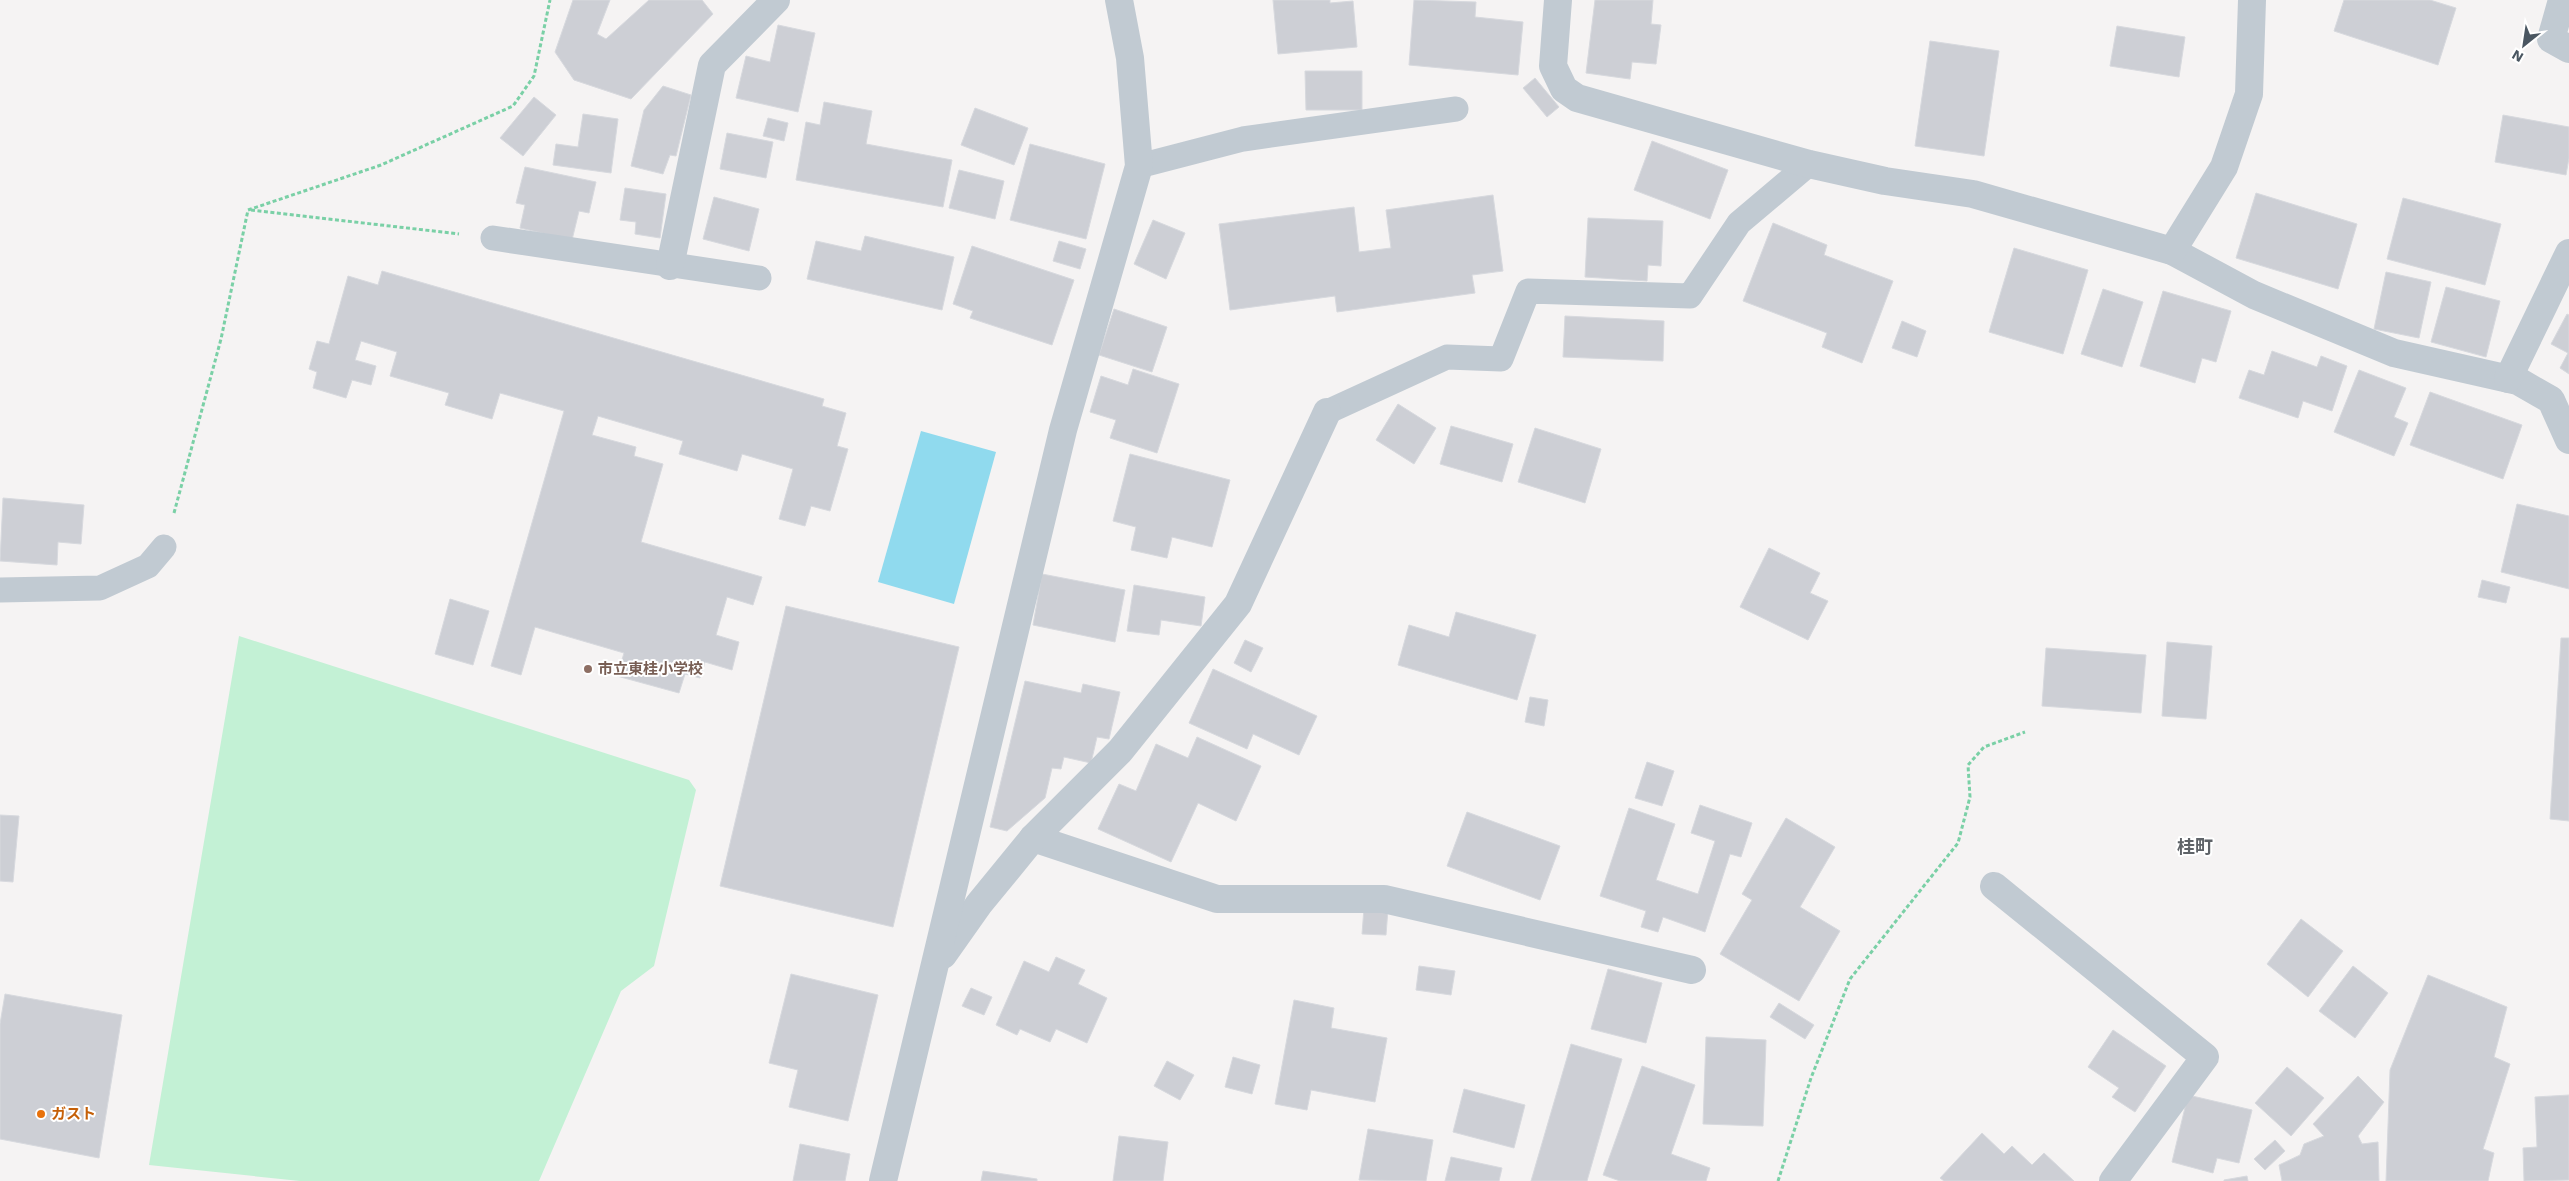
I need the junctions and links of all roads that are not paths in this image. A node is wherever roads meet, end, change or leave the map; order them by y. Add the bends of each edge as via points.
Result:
1 (776, 0) edge
2 (1119, 0) edge
3 (1558, 0) edge
4 (2252, 0) edge
5 (2562, 0) edge
6 (2569, 49) edge
7 (1456, 109) dead end
8 (1809, 164) junction
9 (1139, 166) junction
10 (493, 238) road end
11 (2172, 251) junction
12 (2569, 253) edge
13 (670, 266) junction
14 (759, 278) dead end
15 (2508, 380) junction
16 (1327, 412) joint
17 (2569, 440) edge
18 (164, 547) road end
19 (0, 590) edge
20 (1033, 838) junction
21 (1994, 886) dead end
22 (934, 969) junction
23 (1692, 970) dead end
24 (883, 1181) edge
25 (2113, 1181) edge

1 - 13 street via 712,65
2 - 9 street via 1130,58
3 - 8 street via 1553,66 1564,89 1577,98
4 - 11 street via 2249,94 2224,167
5 - 6 street via 2550,39
7 - 9 lane via 1243,139
8 - 11 street via 1884,181 1973,194
8 - 16 lane via 1739,223 1690,296 1528,291 1501,359 1447,357
9 - 22 street via 1062,430
10 - 13 lane
11 - 15 street via 2254,294 2394,353
12 - 15 street
13 - 14 lane
15 - 17 street via 2518,381 2551,400
16 - 20 street via 1238,604 1120,751
18 - 19 lane via 148,566 100,588
20 - 22 street via 979,904
20 - 23 street via 1217,899 1384,899
21 - 25 street via 2205,1057
22 - 24 street

